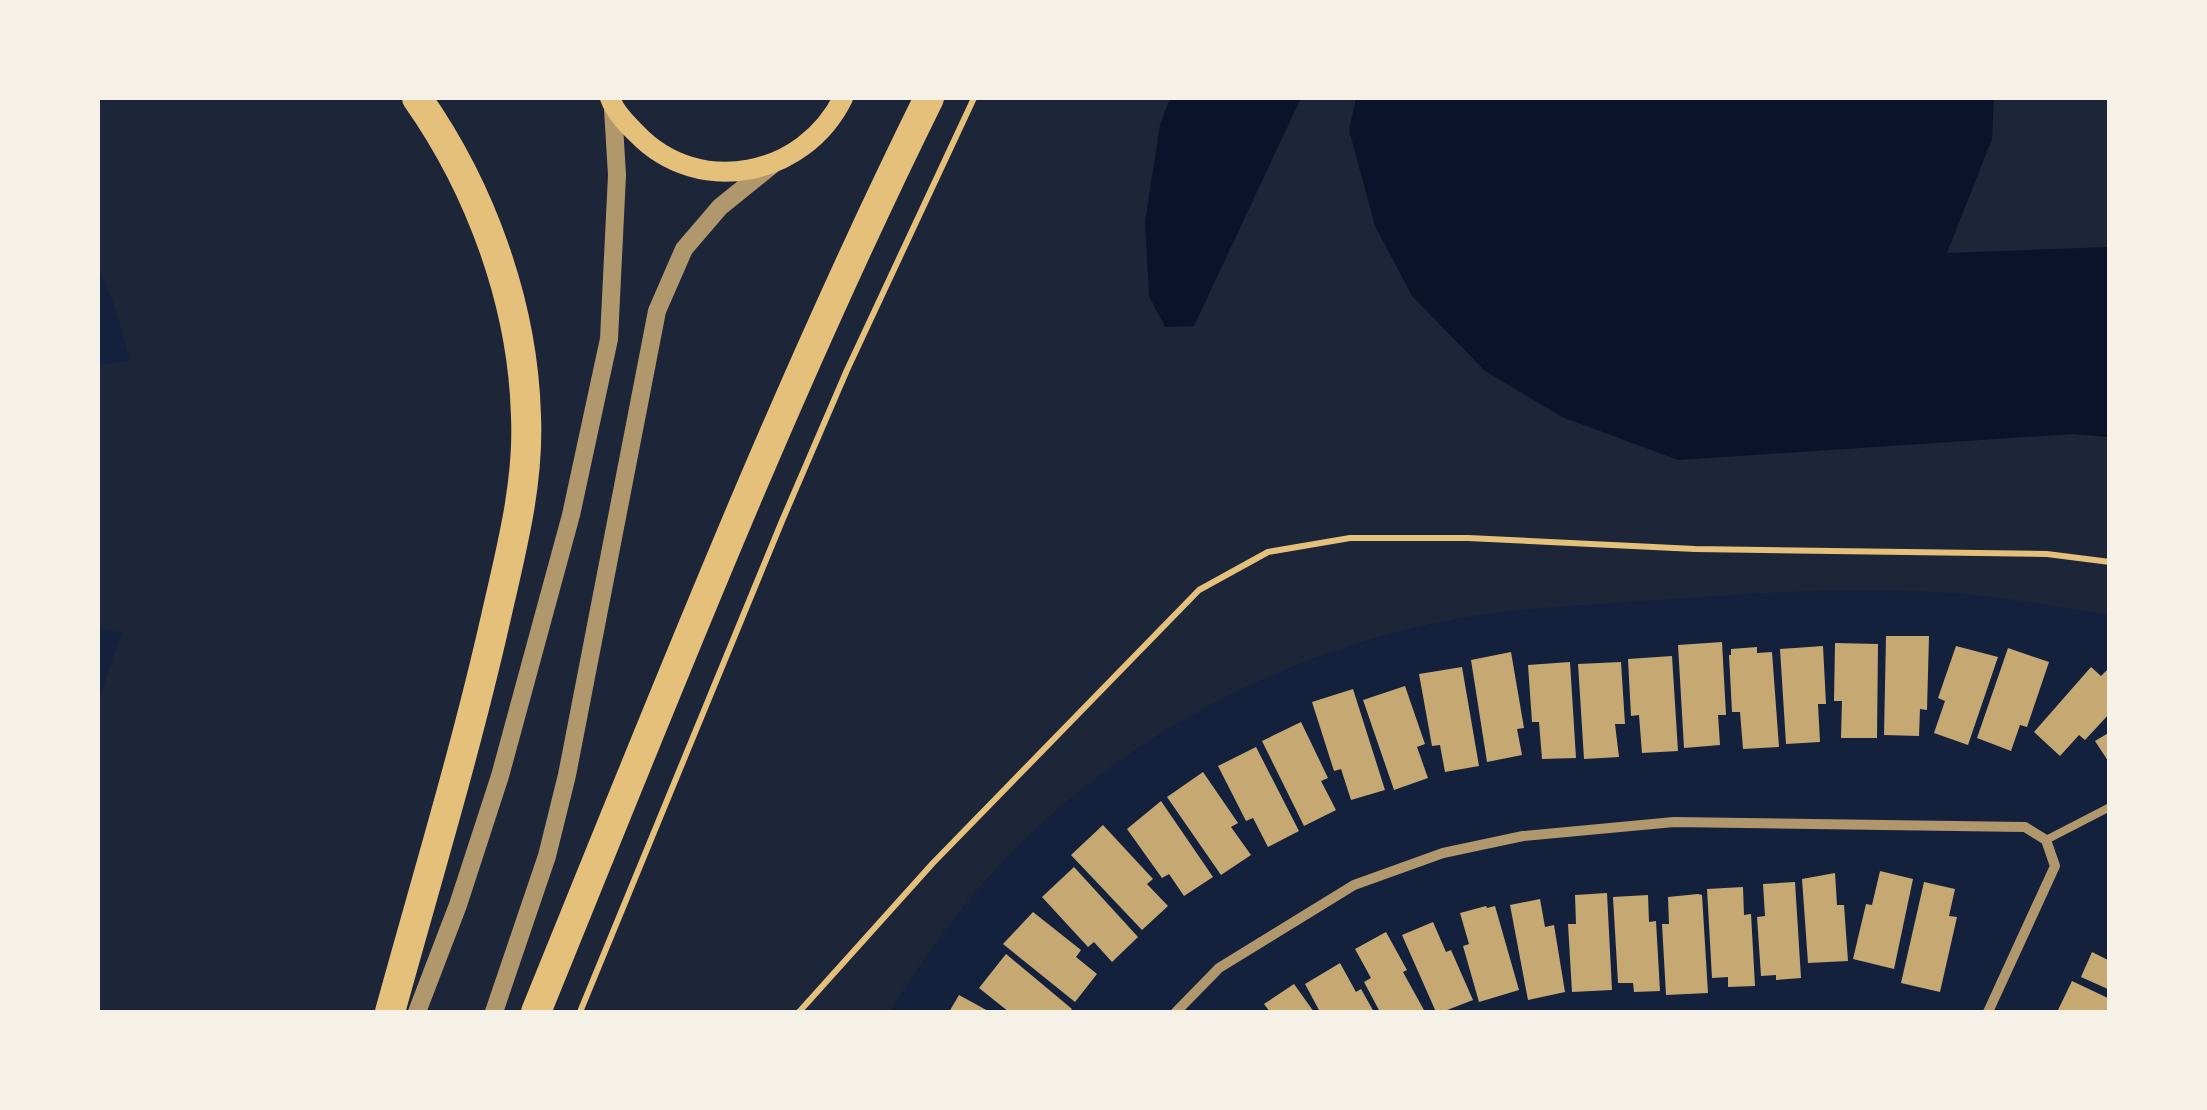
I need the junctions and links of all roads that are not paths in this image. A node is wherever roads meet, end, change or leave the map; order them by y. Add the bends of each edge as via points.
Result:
1 (417, 98) edge
2 (843, 98) edge
3 (930, 98) edge
4 (612, 103) edge
5 (772, 166) junction
6 (2110, 807) edge
7 (2046, 840) junction
8 (390, 1012) edge
9 (418, 1012) edge
10 (494, 1012) edge
11 (536, 1012) edge
12 (1176, 1012) edge
13 (1988, 1012) edge

1 - 8 highway via 467,184 496,256 520,342 526,417 524,482 490,642
2 - 5 main road via 821,128
3 - 11 highway via 713,575
4 - 5 main road via 661,156 696,170 728,174
4 - 9 street via 617,175 609,339 571,515 500,776
5 - 10 street via 720,207 684,249 657,311 567,775
6 - 7 lane
7 - 12 street via 2025,828 1674,822 1523,836 1442,853 1354,885 1219,968
7 - 13 street via 2055,866

